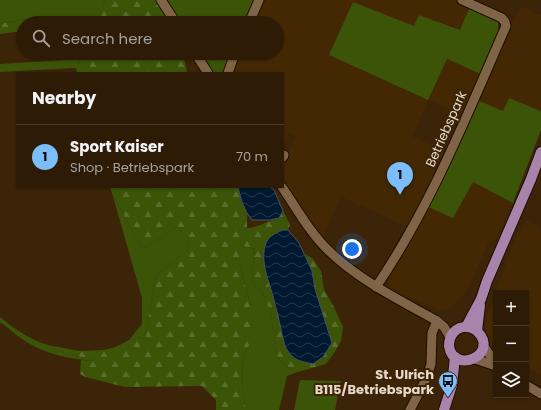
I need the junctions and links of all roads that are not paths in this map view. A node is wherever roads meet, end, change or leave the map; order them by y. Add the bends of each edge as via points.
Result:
1 (161, 0) edge
2 (258, 0) edge
3 (462, 0) edge
4 (171, 16) edge
5 (252, 16) edge
6 (200, 60) edge
7 (233, 60) edge
8 (207, 72) edge
9 (228, 72) edge
10 (541, 152) edge
11 (283, 188) edge
12 (376, 287) junction
13 (481, 299) junction
14 (441, 324) junction
15 (462, 328) junction
16 (477, 331) junction
17 (450, 337) junction
18 (483, 345) junction
19 (455, 357) junction
20 (471, 360) junction
21 (494, 362) edge
22 (493, 364) edge
23 (452, 385) junction
24 (529, 387) edge
25 (541, 394) edge
26 (410, 410) edge
27 (444, 410) edge

1 - 4 street
2 - 5 street
3 - 12 street, Betriebspark via 502,18 506,26 434,189
6 - 8 street
7 - 9 street
10 - 13 main road
11 - 12 street via 329,251
12 - 14 street
13 - 15 main road
13 - 16 main road
14 - 15 street
14 - 17 street
14 - 26 street via 432,333 431,364 427,378
15 - 16 main road via 474,328
15 - 17 main road
16 - 18 main road via 482,337
17 - 19 main road via 449,346
18 - 20 main road via 481,353
18 - 21 street
19 - 20 main road
19 - 23 main road
20 - 22 street
20 - 23 main road
23 - 27 main road
24 - 25 street

